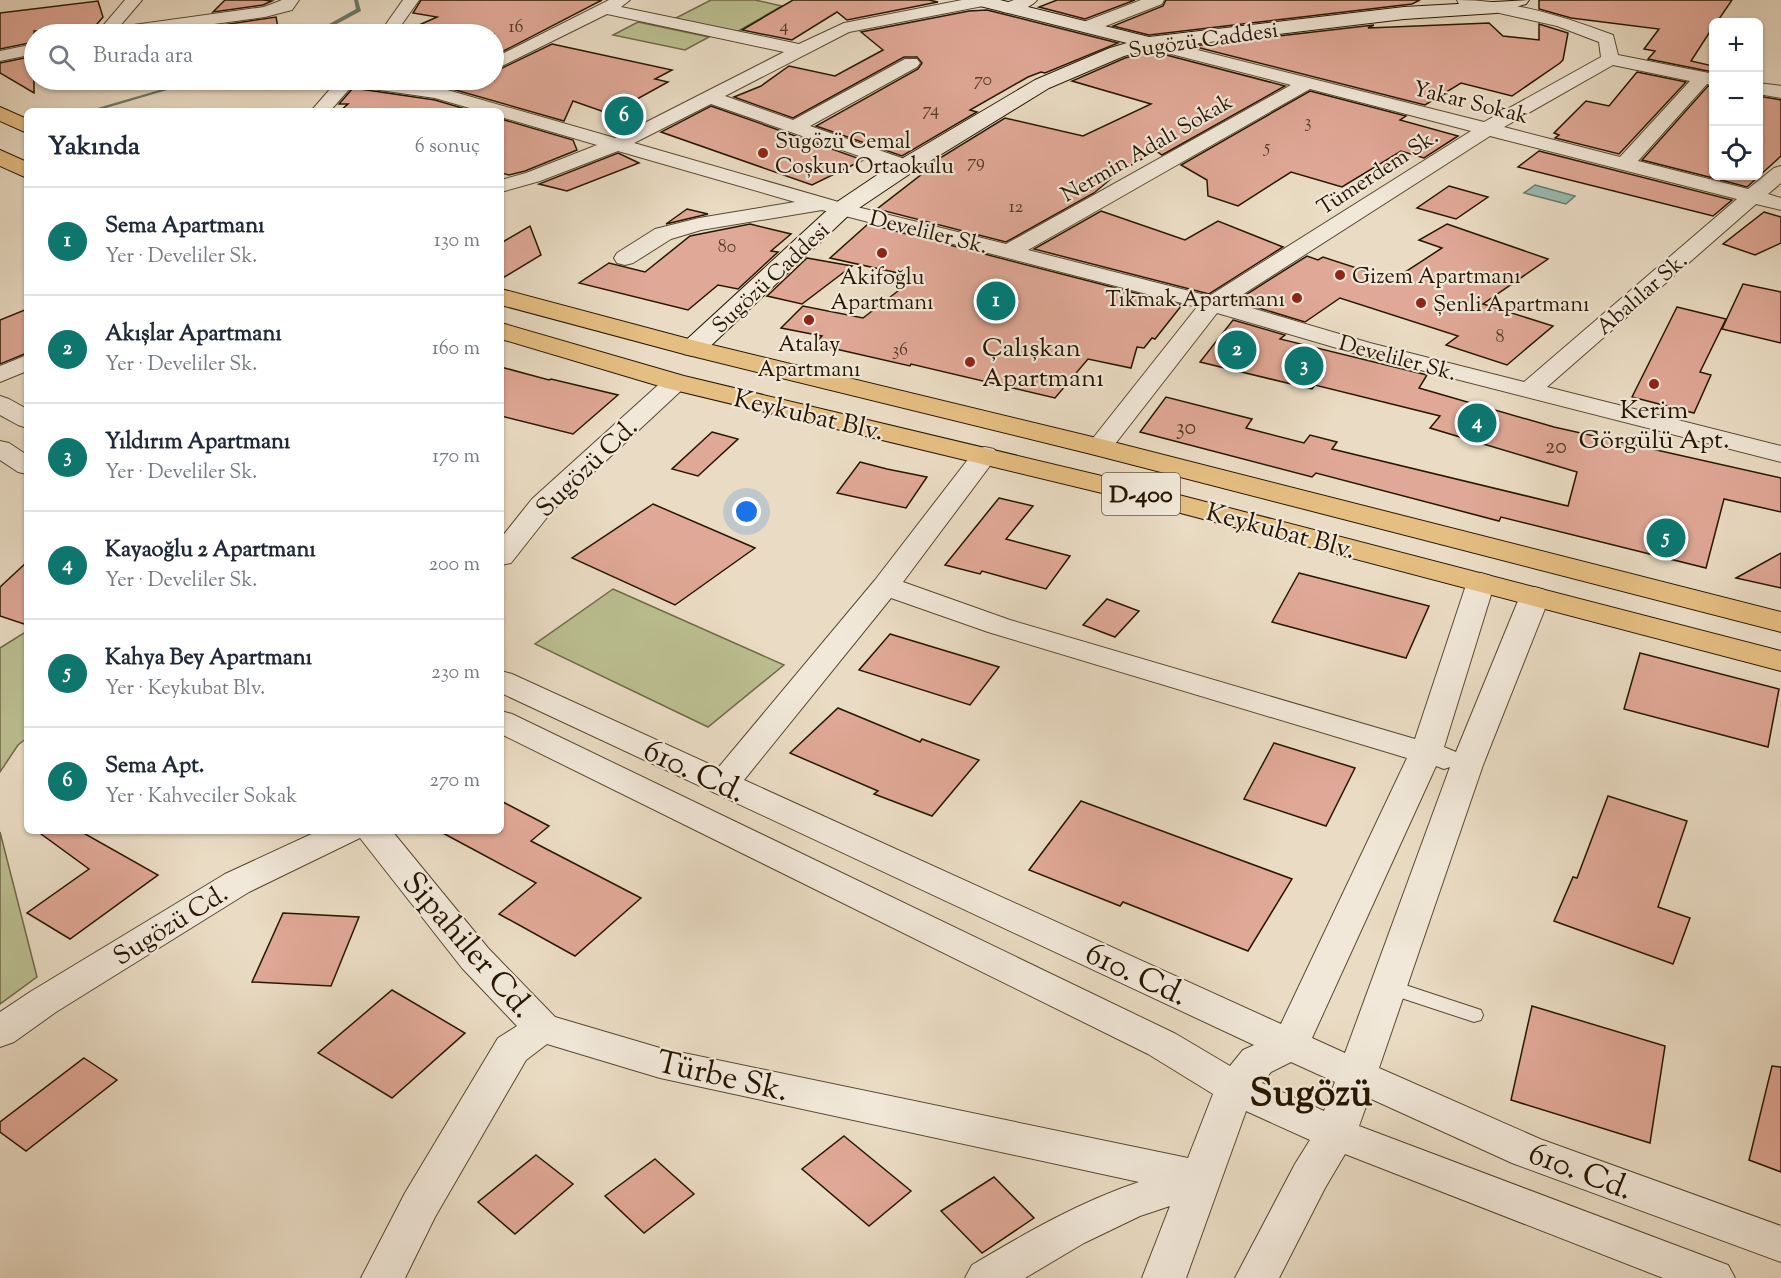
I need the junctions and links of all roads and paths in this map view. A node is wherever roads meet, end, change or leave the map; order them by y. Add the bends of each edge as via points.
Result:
1 (134, 0) edge
2 (291, 0) edge
3 (411, 0) edge
4 (622, 0) edge
5 (1029, 0) edge
6 (1156, 0) edge
7 (1465, 0) edge
8 (1520, 0) edge
9 (980, 1) edge
10 (1009, 8) junction
11 (1496, 8) junction
12 (605, 9) junction
13 (114, 24) edge
14 (178, 24) edge
15 (394, 24) edge
16 (1087, 27) junction
17 (1150, 43) junction
18 (801, 50) junction
19 (24, 51) edge
20 (0, 56) edge
21 (1610, 59) junction
22 (504, 60) edge
23 (911, 63) dead end
24 (1708, 79) edge
25 (1306, 84) junction
26 (1763, 89) edge
27 (339, 90) edge
28 (416, 90) edge
29 (443, 90) edge
30 (1781, 92) edge
31 (437, 93) junction
32 (710, 96) junction
33 (323, 108) edge
34 (490, 108) edge
35 (504, 112) edge
36 (0, 113) edge
37 (24, 125) edge
38 (794, 127) junction
39 (1485, 130) junction
40 (616, 144) junction
41 (0, 157) edge
42 (1624, 164) junction
43 (906, 166) junction
44 (24, 169) edge
45 (1781, 172) edge
46 (504, 185) edge
47 (1772, 200) edge
48 (834, 206) junction
49 (1010, 251) junction
50 (625, 258) dead end
51 (504, 298) edge
52 (1212, 304) junction
53 (504, 332) edge
54 (693, 348) junction
55 (24, 363) edge
56 (0, 375) edge
57 (676, 382) junction
58 (1529, 390) junction
59 (0, 404) edge
60 (24, 418) edge
61 (1099, 447) junction
62 (0, 449) edge
63 (1781, 454) edge
64 (984, 455) junction
65 (24, 463) edge
66 (504, 553) edge
67 (1481, 582) junction
68 (885, 586) junction
69 (1535, 596) junction
70 (1781, 622) edge
71 (1781, 661) edge
72 (504, 682) edge
73 (504, 722) edge
74 (1426, 753) junction
75 (1467, 765) junction
76 (723, 783) junction
77 (342, 834) edge
78 (376, 834) edge
79 (1387, 986) junction
80 (1474, 1015) dead end
81 (542, 1028) junction
82 (0, 1032) edge
83 (1290, 1045) junction
84 (1359, 1074) junction
85 (1235, 1088) junction
86 (1336, 1134) junction
87 (1200, 1178) junction
88 (1781, 1244) edge
89 (383, 1278) edge
90 (987, 1278) edge
91 (1164, 1278) edge
92 (1257, 1278) edge
93 (1713, 1278) edge

1 - 13 street
2 - 14 street via 286,6 265,12
3 - 15 street
4 - 12 street
5 - 10 street
6 - 16 street
7 - 11 street
8 - 11 street, Sugözü Caddesi
9 - 10 street
9 - 18 street via 844,28
10 - 16 street
11 - 17 street, Sugözü Caddesi via 1404,13
11 - 21 street via 1562,22 1607,39
12 - 18 street
12 - 22 street
16 - 17 street
17 - 25 street, Yakar Sokak
17 - 43 street, Sugözü Caddesi via 1117,52 1042,84
18 - 32 street
19 - 20 street
21 - 24 street
21 - 39 street, Tümerdem Sk.
23 - 38 street
24 - 42 street
25 - 39 street, Yakar Sokak
25 - 49 street, Nermin Adalı Sokak
26 - 30 street
27 - 33 street
28 - 31 street, Develiler Sk.
29 - 31 street
31 - 34 street, Develiler Sk.
32 - 38 street
32 - 40 street
35 - 40 street, Develiler Sk.
36 - 37 highway
38 - 43 street
39 - 42 street, Yakar Sokak
39 - 52 street, Tümerdem Sk.
40 - 46 street
40 - 48 street, Develiler Sk.
41 - 44 highway
42 - 47 street, Yakar Sokak
43 - 48 street, Sugözü Caddesi
45 - 47 street, Abalılar Sk.
47 - 58 street, Abalılar Sk.
48 - 49 street, Develiler Sk.
48 - 50 street via 699,224 663,234
48 - 54 street, Sugözü Caddesi
49 - 52 street, Develiler Sk.
51 - 54 highway, Keykubat Blv. / D-400
52 - 58 street, Develiler Sk. via 1362,348
52 - 61 street, Tümerdem Sk.
53 - 57 highway, Keykubat Blv. / D-400
54 - 61 highway, Keykubat Blv. / D-400
55 - 56 street
57 - 64 highway, Keykubat Blv. / D-400
57 - 66 street, Sugözü Cd. via 542,505
58 - 63 street, Develiler Sk.
59 - 60 street
61 - 70 highway, Keykubat Blv. / D-400
62 - 65 street
64 - 67 highway, Keykubat Blv. / D-400
64 - 68 street
67 - 69 highway, Keykubat Blv. / D-400
67 - 74 street
68 - 74 street via 999,626
68 - 76 street
69 - 71 highway, Keykubat Blv. / D-400
69 - 75 street
72 - 76 street, 610. Cd.
73 - 85 street, 610. Cd. via 1162,1044
74 - 75 street
74 - 83 street
75 - 79 street
76 - 83 street, 610. Cd.
77 - 82 street, Sugözü Cd. via 237,883
78 - 81 street, Sipahiler Cd. via 475,958
79 - 80 lane
79 - 84 street
81 - 87 street, Türbe Sk. via 660,1063
81 - 89 street via 512,1050 420,1205
83 - 84 street, 610. Cd.
83 - 85 street via 1257,1061
84 - 86 street
84 - 88 street, 610. Cd. via 1526,1151
85 - 86 street, 610. Cd.
85 - 87 street
86 - 92 street
86 - 93 street, 610. Cd.
87 - 90 street via 1125,1204 1069,1230
87 - 91 street

